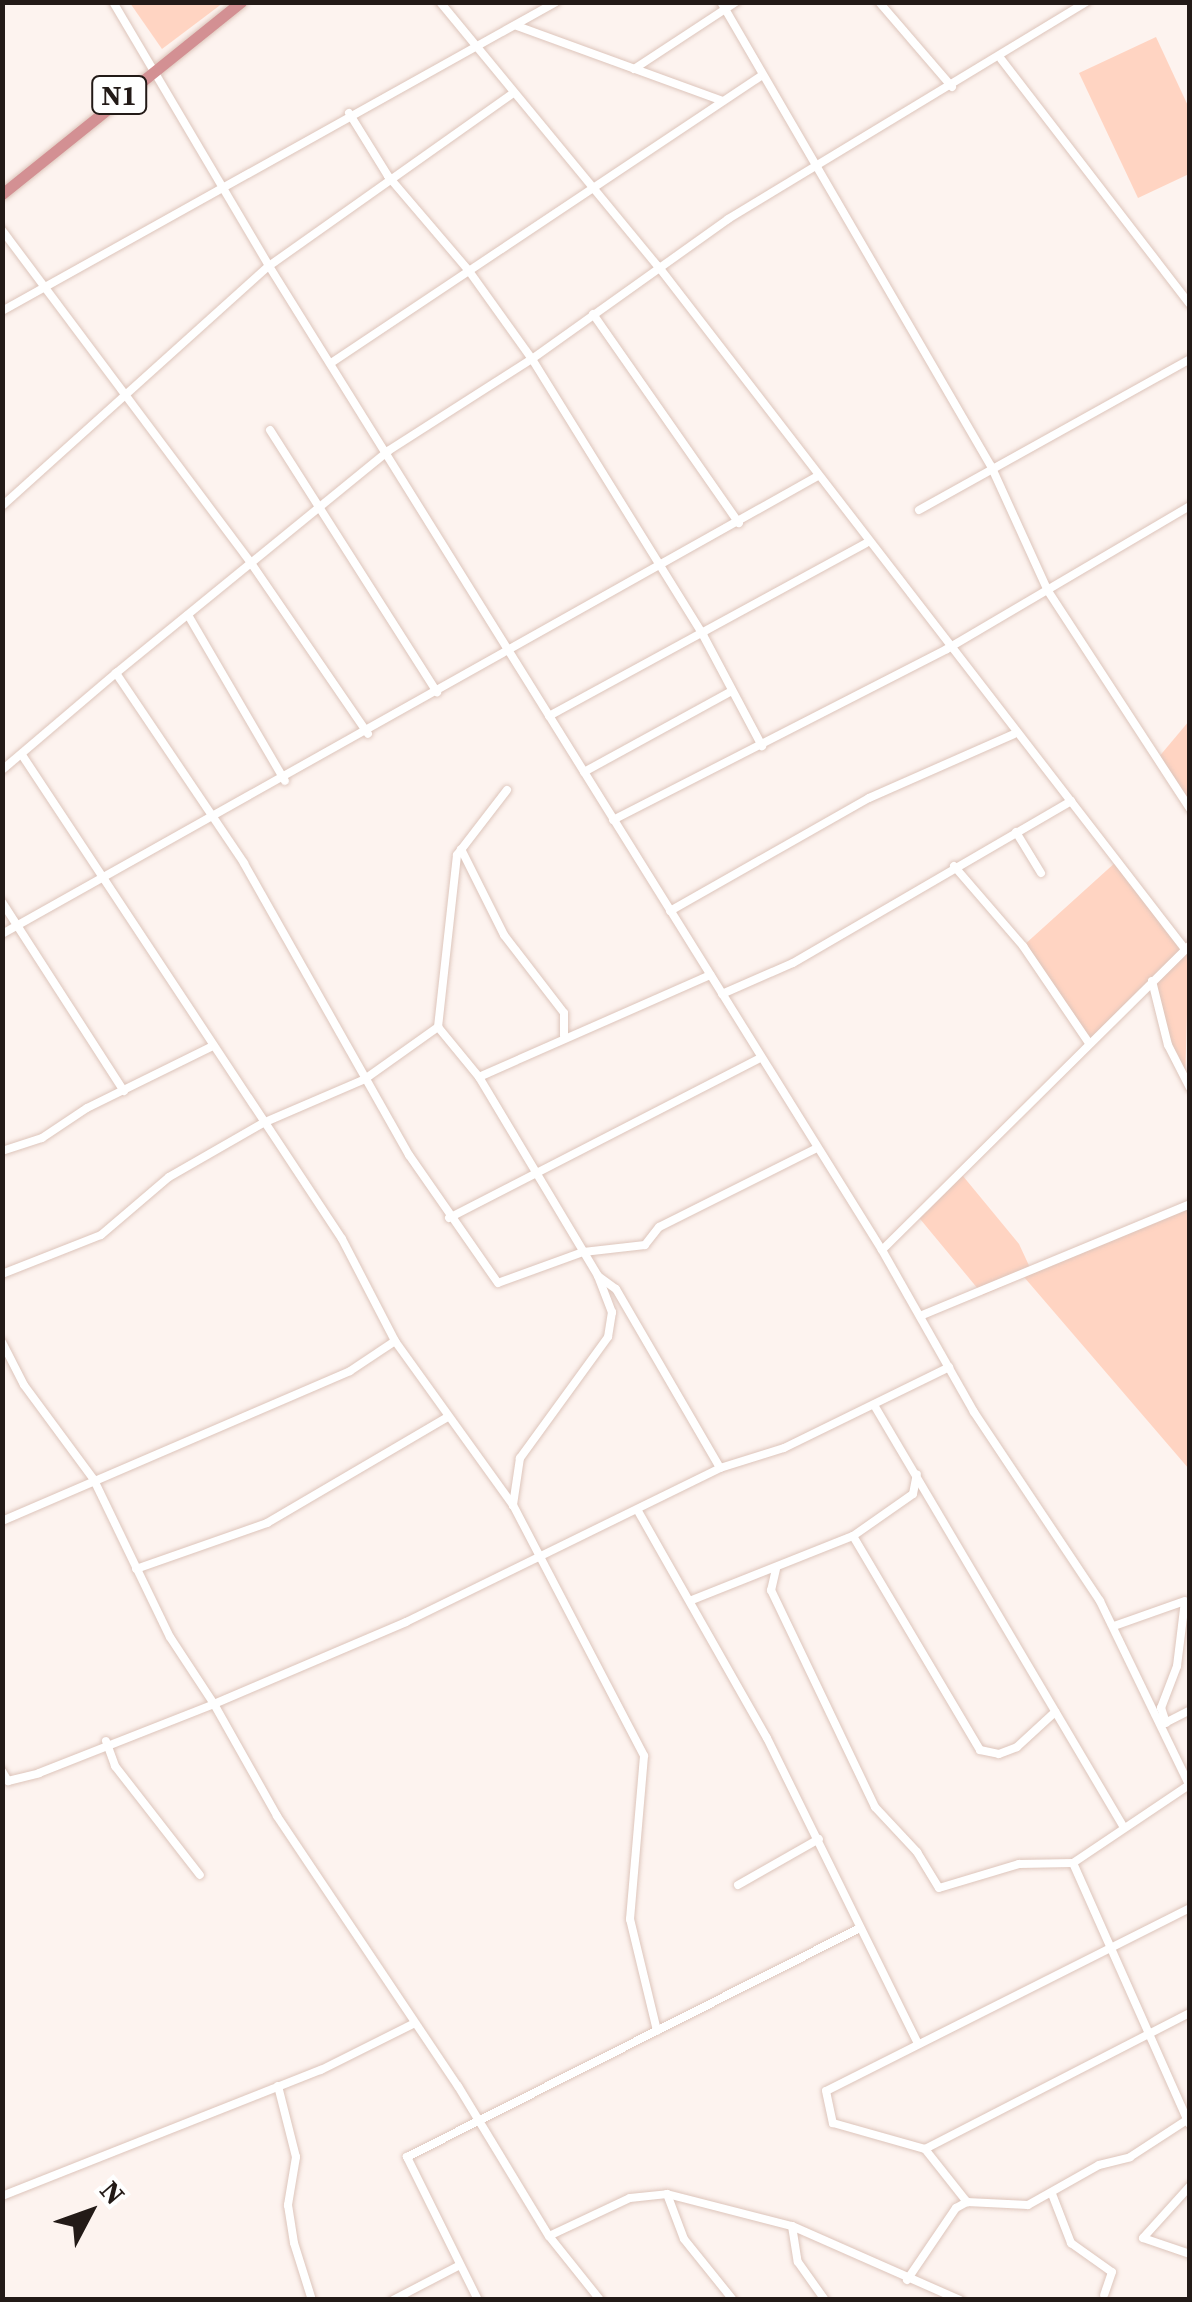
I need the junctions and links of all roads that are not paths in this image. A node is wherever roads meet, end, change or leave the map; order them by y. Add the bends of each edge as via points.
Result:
1 (113, 2) edge
2 (242, 2) edge
3 (440, 2) edge
4 (556, 2) edge
5 (736, 2) edge
6 (879, 2) edge
7 (1086, 2) edge
8 (723, 6) edge
9 (516, 26) junction
10 (476, 50) junction
11 (1002, 59) junction
12 (154, 68) junction
13 (634, 68) junction
14 (760, 76) junction
15 (952, 87) junction
16 (512, 94) junction
17 (723, 101) junction
18 (350, 113) junction
19 (814, 165) junction
20 (388, 176) junction
21 (224, 186) junction
22 (590, 189) junction
23 (2, 194) edge
24 (2, 230) edge
25 (269, 266) junction
26 (658, 266) junction
27 (469, 271) junction
28 (46, 288) junction
29 (1190, 304) edge
30 (2, 312) edge
31 (593, 314) junction
32 (532, 359) junction
33 (1190, 359) edge
34 (331, 363) junction
35 (125, 394) junction
36 (270, 430) dead end
37 (388, 451) junction
38 (992, 466) junction
39 (816, 477) junction
40 (322, 505) junction
41 (2, 506) edge
42 (1190, 506) edge
43 (918, 510) dead end
44 (739, 523) junction
45 (866, 543) junction
46 (252, 563) junction
47 (662, 568) junction
48 (1048, 591) junction
49 (188, 615) junction
50 (702, 636) junction
51 (508, 648) junction
52 (948, 649) junction
53 (116, 674) junction
54 (732, 691) junction
55 (437, 692) junction
56 (550, 716) junction
57 (368, 734) junction
58 (1014, 734) junction
59 (762, 746) junction
60 (22, 755) junction
61 (2, 770) edge
62 (584, 772) junction
63 (285, 780) junction
64 (507, 790) dead end
65 (1071, 801) junction
66 (1190, 809) edge
67 (211, 818) junction
68 (613, 820) junction
69 (1016, 832) junction
70 (461, 850) junction
71 (954, 866) junction
72 (1041, 873) dead end
73 (102, 878) junction
74 (2, 902) edge
75 (670, 911) junction
76 (18, 926) junction
77 (2, 934) edge
78 (1187, 947) edge
79 (710, 975) junction
80 (1152, 981) junction
81 (722, 994) junction
82 (438, 1028) junction
83 (564, 1036) junction
84 (1088, 1044) junction
85 (213, 1046) junction
86 (760, 1058) junction
87 (479, 1077) junction
88 (364, 1079) junction
89 (1190, 1088) edge
90 (124, 1091) junction
91 (263, 1123) junction
92 (815, 1150) junction
93 (2, 1151) edge
94 (531, 1171) junction
95 (1190, 1204) edge
96 (450, 1218) junction
97 (882, 1250) junction
98 (583, 1252) junction
99 (2, 1274) edge
100 (598, 1276) junction
101 (920, 1316) junction
102 (2, 1342) edge
103 (395, 1342) junction
104 (949, 1367) junction
105 (874, 1405) junction
106 (448, 1417) junction
107 (720, 1468) junction
108 (917, 1474) junction
109 (94, 1480) junction
110 (513, 1505) junction
111 (638, 1511) junction
112 (2, 1521) edge
113 (853, 1536) junction
114 (538, 1561) junction
115 (136, 1568) junction
116 (776, 1569) junction
117 (692, 1600) junction
118 (1187, 1600) edge
119 (1114, 1626) junction
120 (214, 1704) junction
121 (1190, 1710) edge
122 (1055, 1712) junction
123 (1163, 1724) junction
124 (106, 1741) junction
125 (2, 1771) edge
126 (1189, 1785) edge
127 (1124, 1828) junction
128 (819, 1839) junction
129 (1073, 1863) junction
130 (200, 1874) dead end
131 (738, 1885) dead end
132 (1190, 1908) edge
133 (860, 1928) junction
134 (1107, 1950) junction
135 (1190, 2013) edge
136 (413, 2024) junction
137 (656, 2031) junction
138 (1153, 2034) junction
139 (917, 2042) junction
140 (278, 2086) junction
141 (478, 2117) junction
142 (1188, 2122) edge
143 (926, 2149) junction
144 (1190, 2186) edge
145 (667, 2194) junction
146 (1052, 2194) junction
147 (2, 2196) edge
148 (967, 2202) junction
149 (792, 2226) junction
150 (549, 2236) junction
151 (1190, 2254) edge
152 (458, 2266) junction
153 (907, 2280) junction
154 (1104, 2296) dead end
155 (312, 2300) edge
156 (393, 2300) edge
157 (478, 2300) edge
158 (600, 2300) edge
159 (734, 2300) edge
160 (826, 2300) edge
161 (960, 2300) edge

1 - 12 street
2 - 12 highway, N1
3 - 10 street
4 - 9 street
5 - 8 street
6 - 15 street
7 - 11 street
8 - 13 street
8 - 14 street
9 - 10 street
9 - 13 street
10 - 16 street
10 - 18 street
11 - 15 street
11 - 29 street
12 - 21 street
12 - 23 highway, N1
13 - 17 street
14 - 17 street
14 - 19 street
15 - 19 street
16 - 20 street
16 - 22 street
17 - 22 street
18 - 20 street
18 - 21 street
19 - 26 street
19 - 38 street
20 - 25 street
20 - 27 street
21 - 25 street
21 - 28 street
22 - 26 street
22 - 27 street
24 - 28 street
25 - 34 street
25 - 35 street
26 - 31 street
26 - 39 street
27 - 32 street
27 - 34 street
28 - 30 street
28 - 35 street
31 - 32 street
31 - 44 street
32 - 37 street
32 - 47 street
33 - 38 street
34 - 37 street
35 - 41 street
35 - 46 street
36 - 40 street
37 - 40 street
37 - 51 street
38 - 43 street
38 - 48 street
39 - 44 street
39 - 45 street
40 - 46 street
40 - 55 street
42 - 48 street
44 - 47 street
45 - 50 street
45 - 52 street
46 - 49 street
46 - 57 street
47 - 50 street
47 - 51 street
48 - 52 street
48 - 66 street
49 - 53 street
49 - 63 street
50 - 54 street
50 - 56 street
51 - 55 street
51 - 56 street
52 - 58 street
52 - 59 street
53 - 60 street
53 - 67 street
54 - 59 street
54 - 62 street
55 - 57 street
56 - 62 street
57 - 63 street
58 - 65 street
58 - 75 street via 868,798
59 - 68 street
60 - 61 street
60 - 73 street
62 - 68 street
63 - 67 street
64 - 70 street
65 - 69 street
65 - 78 street
67 - 73 street
67 - 88 street via 244,862
68 - 75 street
69 - 71 street
69 - 72 street
70 - 82 street
70 - 83 street via 504,935 564,1013
71 - 81 street via 794,964
71 - 84 street via 1023,946
73 - 76 street
73 - 85 street
74 - 76 street
75 - 79 street
76 - 77 street
76 - 90 street
78 - 80 street
79 - 81 street
79 - 83 street
80 - 84 street
80 - 89 street via 1168,1045
81 - 86 street
82 - 87 street
82 - 88 street
83 - 87 street
84 - 97 street
85 - 90 street
85 - 91 street
86 - 92 street
86 - 94 street
87 - 94 street
88 - 91 street
88 - 96 street
90 - 93 street via 42,1138
91 - 99 street via 169,1177 101,1234
91 - 103 street via 342,1239
92 - 97 street
92 - 98 street via 659,1227 645,1245
94 - 96 street
94 - 98 street
95 - 101 street
96 - 98 street via 498,1283
97 - 101 street
98 - 100 street
100 - 107 street via 616,1288
100 - 110 street via 612,1312 608,1337 520,1458
101 - 104 street
102 - 109 street via 24,1385
103 - 106 street
103 - 109 street via 350,1372
104 - 105 street
104 - 119 street
105 - 107 street via 784,1448
105 - 108 street
106 - 110 street
106 - 115 street via 267,1523
107 - 111 street
108 - 113 street via 913,1494
108 - 122 street
109 - 112 street
109 - 115 street
110 - 114 street
111 - 114 street
111 - 117 street
113 - 116 street
113 - 122 street via 980,1750 999,1754 1017,1747
114 - 120 street
114 - 137 street via 644,1756 630,1919
115 - 120 street
116 - 117 street
116 - 129 street via 770,1590 875,1808 940,1888 1020,1864
117 - 128 street
118 - 119 street
118 - 123 street via 1175,1672 1161,1708
119 - 123 street
120 - 124 street
120 - 136 street via 277,1816
121 - 123 street
122 - 127 street
123 - 126 street
124 - 125 street via 8,1781
124 - 130 street via 116,1766
126 - 127 street
127 - 129 street
128 - 131 street
128 - 133 street
129 - 134 street
132 - 134 street
133 - 137 street
133 - 139 street
134 - 138 street
134 - 139 street
135 - 138 street
136 - 140 street
136 - 141 street
137 - 141 street
138 - 142 street
138 - 143 street
139 - 143 street via 826,2090 833,2124
140 - 147 street
140 - 155 street via 296,2156 288,2205 294,2243
141 - 150 street
141 - 152 street via 407,2157
142 - 146 street
143 - 148 street
144 - 151 street via 1144,2238
145 - 149 street
145 - 150 street via 630,2198
145 - 159 street via 684,2239
146 - 148 street via 1028,2205
146 - 154 street via 1071,2243 1112,2272
148 - 153 street via 956,2208
149 - 153 street
149 - 160 street via 798,2262
150 - 158 street
152 - 156 street
152 - 157 street
153 - 161 street

